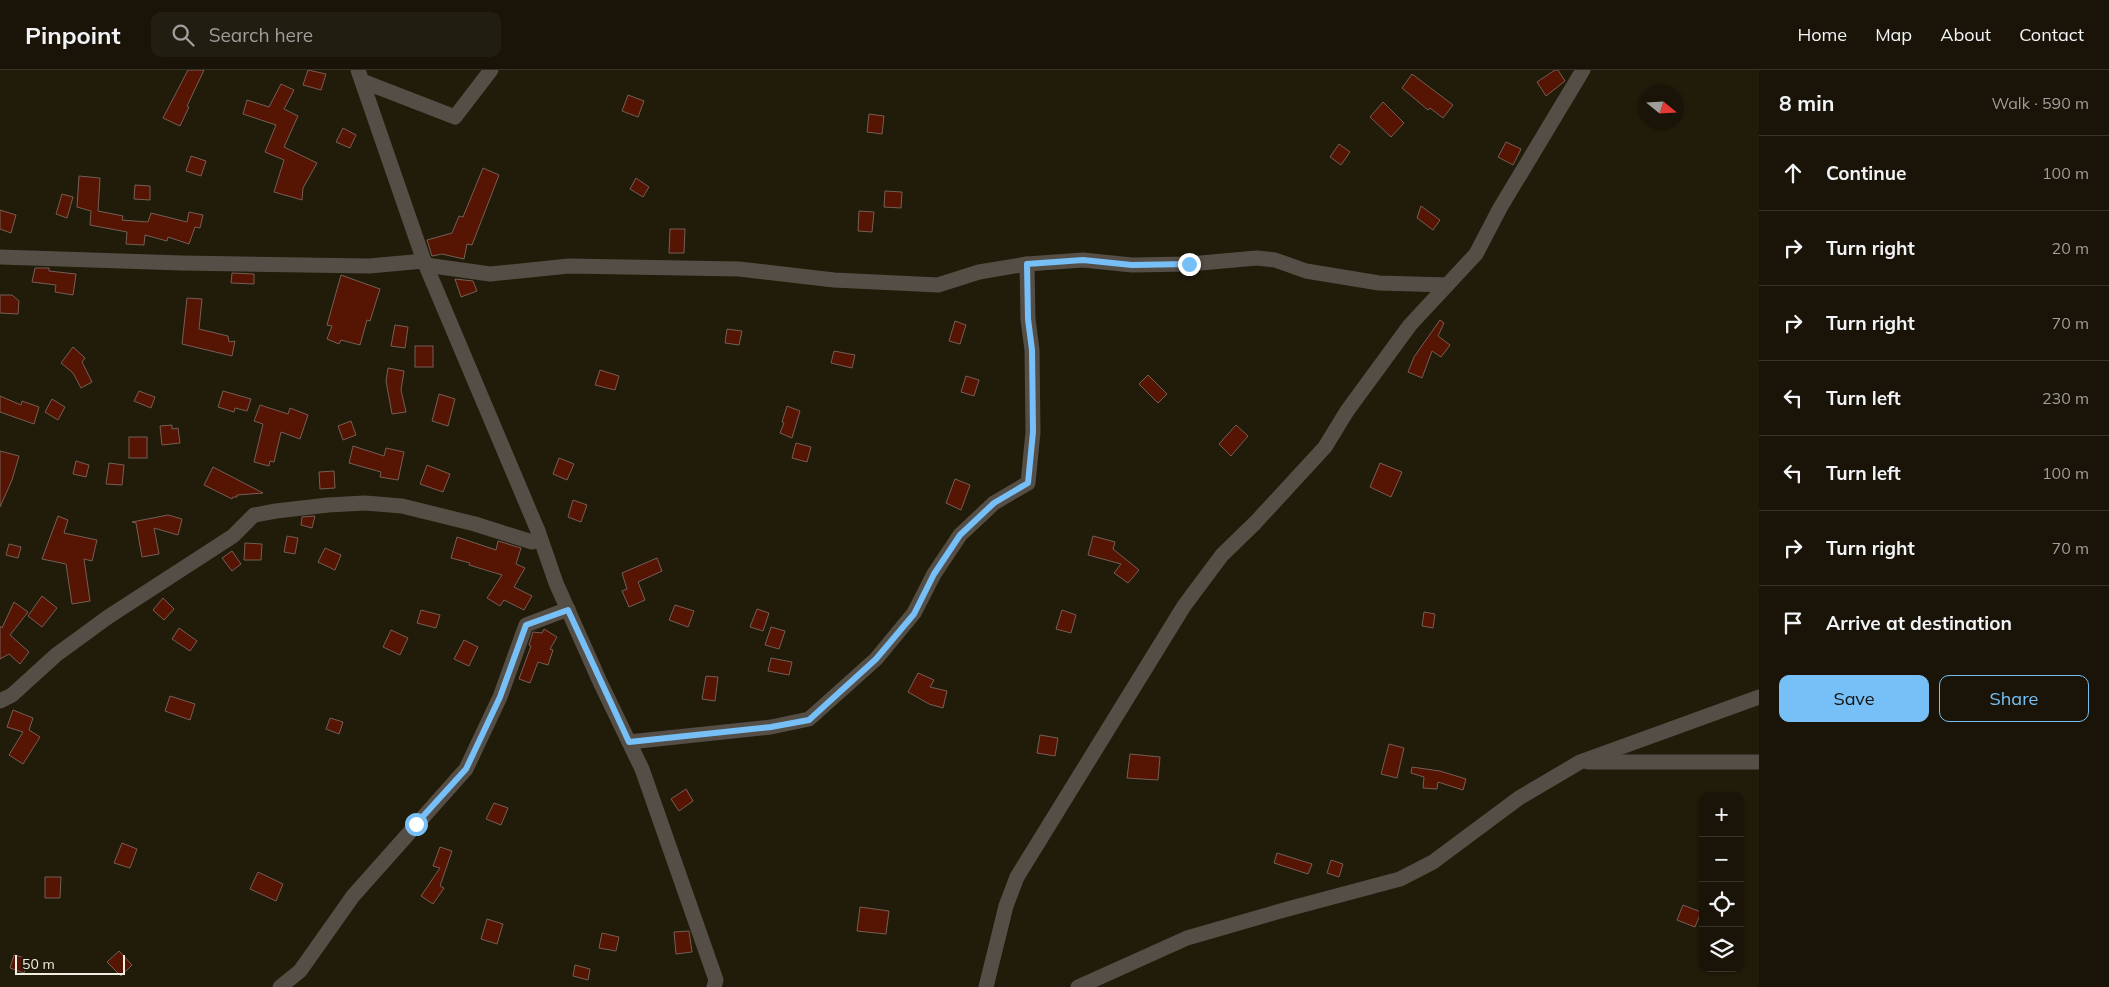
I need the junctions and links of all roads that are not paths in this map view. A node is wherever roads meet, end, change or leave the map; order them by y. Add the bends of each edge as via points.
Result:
1 (491, 70) edge
2 (1583, 70) edge
3 (360, 75) edge
4 (0, 257) edge
5 (425, 263) junction
6 (1027, 264) junction
7 (1447, 285) junction
8 (538, 531) junction
9 (568, 610) junction
10 (1759, 697) edge
11 (0, 701) edge
12 (629, 742) junction
13 (1580, 762) junction
14 (1759, 762) edge
15 (280, 987) edge
16 (714, 987) edge
17 (986, 987) edge
18 (1078, 987) edge

1 - 3 street via 455,117
2 - 7 street via 1476,254
3 - 5 street
4 - 5 street via 182,264 370,266
5 - 6 street via 490,274 569,266 739,269 834,280 938,285 979,272
5 - 8 street
6 - 7 street via 1083,260 1132,265 1189,264 1258,258 1275,260 1306,271 1379,283
6 - 12 street via 1033,432 1028,483 994,503 960,535 934,574 914,614 876,659 809,720
7 - 17 street via 1410,325 1374,372 1326,447 1222,555 1184,606 1017,877 1006,906
8 - 9 street
8 - 11 street via 537,540 532,542 402,506 365,503 254,515 233,536 100,622 56,655 12,695
9 - 12 street
9 - 15 street via 526,625 500,697 466,769 353,896 300,971
10 - 13 street
12 - 16 street via 642,769 716,980
13 - 14 street
13 - 18 street via 1518,798 1433,862 1400,879 1187,938

